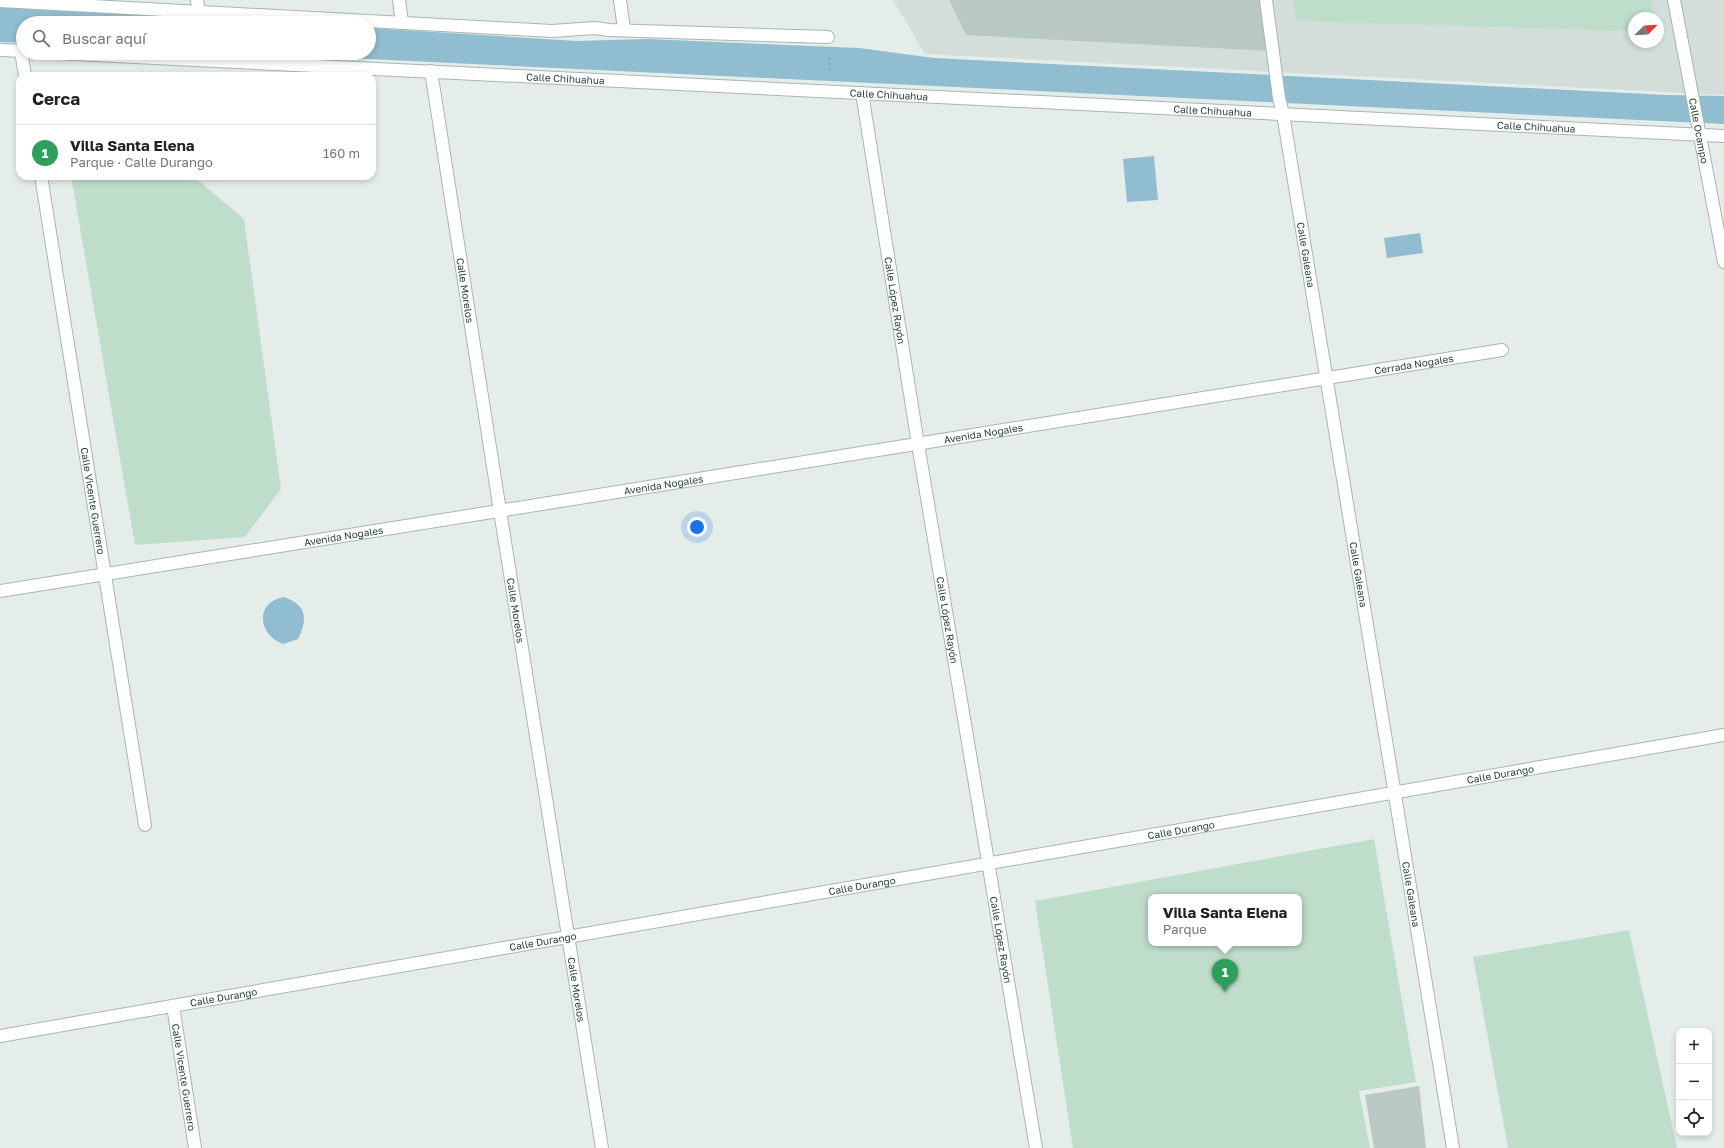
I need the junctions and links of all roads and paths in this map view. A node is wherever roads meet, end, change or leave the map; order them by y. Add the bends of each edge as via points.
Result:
1 (197, 0) edge
2 (399, 0) edge
3 (620, 0) edge
4 (1266, 0) edge
5 (1674, 0) edge
6 (4, 1) edge
7 (199, 13) junction
8 (260, 16) edge
9 (376, 22) edge
10 (402, 23) junction
11 (624, 29) junction
12 (828, 37) dead end
13 (0, 50) edge
14 (16, 51) edge
15 (829, 55) dead end
16 (23, 60) edge
17 (194, 60) edge
18 (25, 72) edge
19 (431, 72) junction
20 (830, 76) dead end
21 (862, 92) junction
22 (1283, 114) junction
23 (1700, 134) junction
24 (1724, 136) edge
25 (41, 180) edge
26 (1724, 262) edge
27 (1502, 350) dead end
28 (1326, 378) junction
29 (918, 444) junction
30 (500, 511) junction
31 (104, 575) junction
32 (0, 592) edge
33 (1724, 735) edge
34 (1395, 792) junction
35 (144, 826) dead end
36 (989, 863) junction
37 (568, 937) junction
38 (173, 1006) junction
39 (0, 1036) edge
40 (195, 1148) edge
41 (602, 1148) edge
42 (1036, 1148) edge
43 (1453, 1148) edge

1 - 7 street
2 - 10 street
3 - 11 street
4 - 22 street, Calle Galeana
5 - 23 street, Calle Ocampo
6 - 7 street
7 - 8 street
9 - 10 street
10 - 11 street via 552,31
11 - 12 street
13 - 14 street
15 - 20 path
16 - 18 street
17 - 19 street, Calle Chihuahua
19 - 21 street, Calle Chihuahua
19 - 30 street, Calle Morelos
21 - 22 street, Calle Chihuahua
21 - 29 street, Calle López Rayón
22 - 23 street, Calle Chihuahua
22 - 28 street, Calle Galeana
23 - 24 street, Calle Chihuahua
23 - 26 street, Calle Ocampo
25 - 31 street, Calle Vicente Guerrero
27 - 28 street, Cerrada Nogales
28 - 29 street, Avenida Nogales
28 - 34 street, Calle Galeana
29 - 30 street, Avenida Nogales
29 - 36 street, Calle López Rayón
30 - 31 street, Avenida Nogales
30 - 37 street, Calle Morelos
31 - 32 street, Avenida Nogales
31 - 35 street, Calle Vicente Guerrero
33 - 34 street, Calle Durango
34 - 36 street, Calle Durango
34 - 43 street, Calle Galeana
36 - 37 street, Calle Durango
36 - 42 street, Calle López Rayón
37 - 38 street, Calle Durango
37 - 41 street, Calle Morelos
38 - 39 street, Calle Durango
38 - 40 street, Calle Vicente Guerrero

